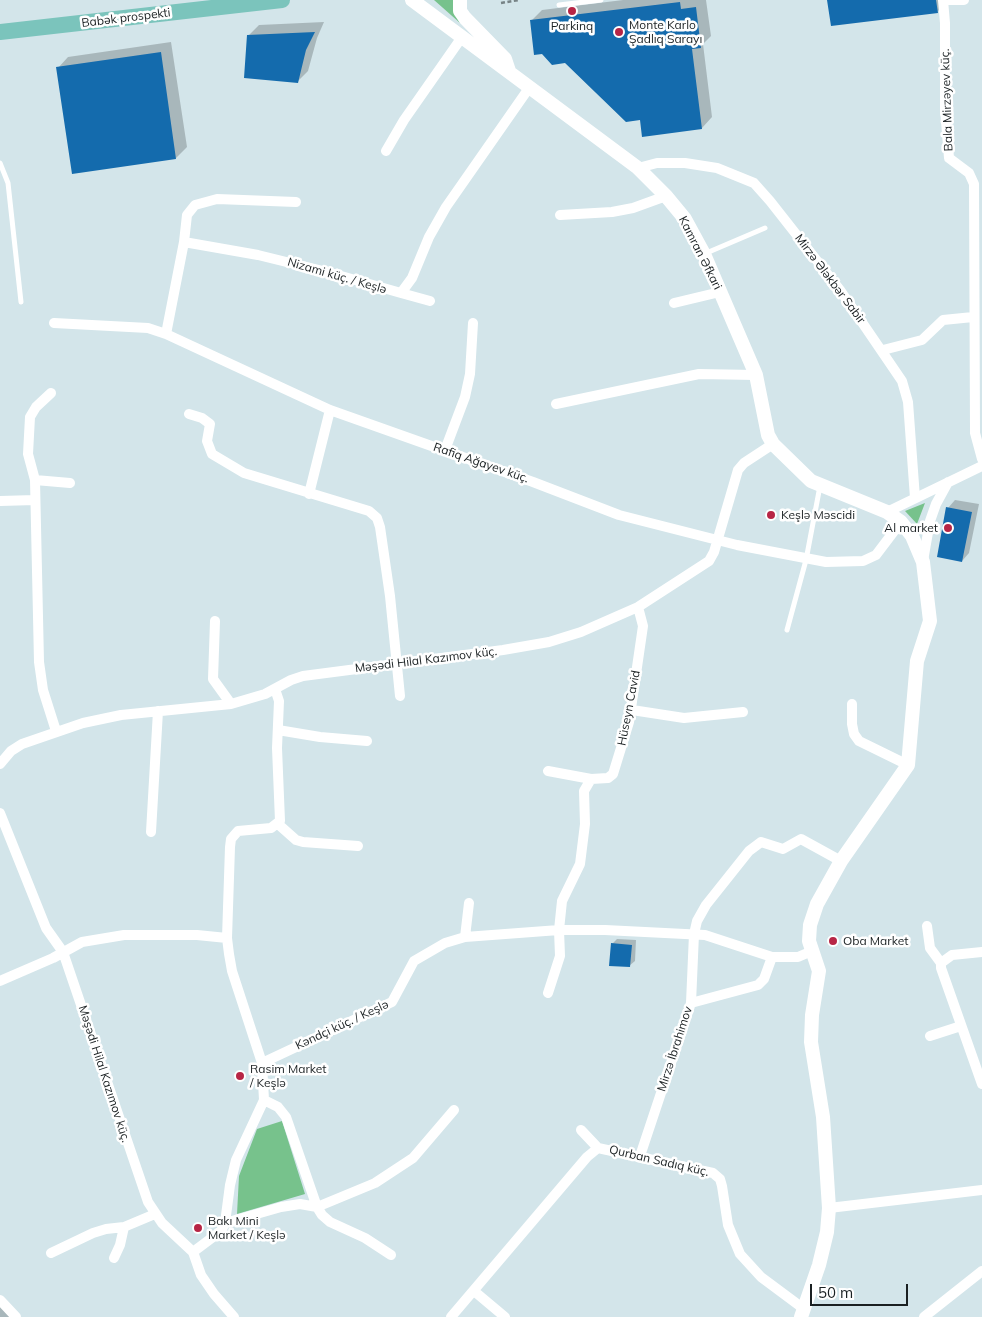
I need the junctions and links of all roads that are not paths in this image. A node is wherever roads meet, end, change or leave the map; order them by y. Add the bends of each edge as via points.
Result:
1 (282, 0) edge
2 (412, 0) edge
3 (460, 0) edge
4 (601, 0) edge
5 (943, 0) edge
6 (964, 0) edge
7 (559, 5) dead end
8 (0, 32) edge
9 (462, 37) junction
10 (510, 74) junction
11 (529, 88) junction
12 (386, 151) dead end
13 (0, 163) edge
14 (638, 168) junction
15 (666, 196) junction
16 (296, 202) dead end
17 (560, 215) dead end
18 (765, 228) dead end
19 (184, 242) junction
20 (704, 254) junction
21 (720, 292) junction
22 (401, 293) junction
23 (430, 301) dead end
24 (21, 302) dead end
25 (674, 303) dead end
26 (973, 316) junction
27 (54, 323) dead end
28 (473, 323) dead end
29 (166, 334) junction
30 (883, 350) junction
31 (756, 375) junction
32 (52, 393) dead end
33 (556, 404) dead end
34 (330, 410) junction
35 (189, 414) dead end
36 (773, 444) junction
37 (445, 450) junction
38 (982, 459) edge
39 (982, 466) edge
40 (34, 480) junction
41 (948, 482) junction
42 (70, 483) dead end
43 (820, 486) junction
44 (309, 494) junction
45 (914, 498) junction
46 (35, 500) junction
47 (0, 501) edge
48 (887, 512) junction
49 (901, 522) junction
50 (717, 540) junction
51 (806, 560) junction
52 (923, 562) junction
53 (638, 607) junction
54 (215, 621) dead end
55 (787, 630) dead end
56 (396, 663) junction
57 (276, 689) junction
58 (400, 696) dead end
59 (231, 704) junction
60 (852, 704) dead end
61 (632, 710) junction
62 (158, 711) junction
63 (743, 712) dead end
64 (278, 730) junction
65 (56, 731) junction
66 (367, 741) dead end
67 (0, 764) edge
68 (908, 765) junction
69 (548, 771) dead end
70 (590, 780) junction
71 (0, 813) edge
72 (278, 824) junction
73 (2, 827) edge
74 (151, 832) dead end
75 (358, 846) dead end
76 (841, 860) junction
77 (469, 903) dead end
78 (927, 926) dead end
79 (559, 930) junction
80 (694, 934) junction
81 (465, 937) junction
82 (227, 938) junction
83 (812, 951) junction
84 (63, 952) junction
85 (982, 952) edge
86 (772, 957) junction
87 (941, 962) junction
88 (0, 981) edge
89 (548, 993) dead end
90 (691, 1004) junction
91 (961, 1026) junction
92 (930, 1036) dead end
93 (262, 1063) junction
94 (982, 1084) edge
95 (264, 1100) junction
96 (454, 1110) dead end
97 (581, 1130) dead end
98 (598, 1148) junction
99 (640, 1156) junction
100 (982, 1190) edge
101 (317, 1207) junction
102 (829, 1208) junction
103 (155, 1214) junction
104 (225, 1224) junction
105 (124, 1227) junction
106 (193, 1252) junction
107 (51, 1253) dead end
108 (391, 1255) dead end
109 (114, 1258) dead end
110 (982, 1271) edge
111 (474, 1291) junction
112 (0, 1300) edge
113 (803, 1313) edge
114 (16, 1317) edge
115 (234, 1317) edge
116 (451, 1317) edge
117 (505, 1317) edge
118 (924, 1317) edge

1 - 8 main road, Babək prospekti
2 - 9 street, Kamran Əfkari
3 - 10 street via 460,11 505,59
4 - 7 lane
5 - 6 street
5 - 26 street, Bala Mirzəyev küç. via 949,158 969,173 974,184
9 - 10 street, Kamran Əfkari
9 - 12 street
10 - 11 street, Kamran Əfkari
11 - 14 street, Kamran Əfkari
11 - 22 street, Nizami küç. / Keşlə via 446,207 412,278
13 - 24 lane via 8,182
14 - 15 street, Kamran Əfkari
14 - 30 street, Mirzə Ələkbər Sabir via 657,163 685,163 717,168 754,183 840,290
15 - 17 street via 612,212
15 - 20 street, Kamran Əfkari via 685,219
16 - 19 street via 217,199 195,205 187,215
18 - 20 lane
19 - 22 street, Nizami küç. / Keşlə via 266,257
19 - 29 street
20 - 21 street, Kamran Əfkari
21 - 25 street
21 - 31 street, Kamran Əfkari
22 - 23 street
26 - 30 street via 943,320 922,340
26 - 38 street, Bala Mirzəyev küç. via 975,433
27 - 29 street, Rafiq Ağayev küç. via 148,328
28 - 37 street via 465,397
29 - 34 street, Rafiq Ağayev küç.
30 - 45 street, Mirzə Ələkbər Sabir via 902,380 908,402
31 - 33 street via 699,374
31 - 36 street, Kamran Əfkari via 768,435
32 - 40 street via 30,417 28,454
34 - 37 street, Rafiq Ağayev küç.
34 - 44 street
35 - 44 street via 210,424 207,440 212,454 221,460 244,473
36 - 43 street
36 - 50 street, Məşədi Hilal Kazımov küç. via 738,470
37 - 50 street, Rafiq Ağayev küç. via 619,515
39 - 41 street
40 - 42 street
40 - 46 street
41 - 45 street
41 - 52 street via 930,521
43 - 48 street
43 - 51 lane
44 - 56 street via 369,512 377,518 390,596
45 - 48 street
46 - 47 street
46 - 65 street via 39,662 43,690
48 - 49 street
49 - 51 street, Rafiq Ağayev küç. via 876,555 863,561 848,564
49 - 52 street via 912,536
50 - 51 street, Rafiq Ağayev küç.
50 - 53 street, Məşədi Hilal Kazımov küç. via 709,561 702,568
51 - 55 lane
52 - 68 street via 930,620 917,661
53 - 56 street, Məşədi Hilal Kazımov küç. via 549,642
53 - 61 street, Hüseyn Cavid via 643,626
54 - 59 street via 213,679
56 - 57 street, Məşədi Hilal Kazımov küç. via 303,676
56 - 58 street
57 - 59 street, Məşədi Hilal Kazımov küç.
57 - 64 street
59 - 62 street, Məşədi Hilal Kazımov küç.
60 - 68 street via 852,724 859,741
61 - 63 street via 684,718
61 - 70 street, Hüseyn Cavid via 613,774 608,778
62 - 65 street, Məşədi Hilal Kazımov küç. via 121,715
62 - 74 street
64 - 66 street
64 - 72 street
65 - 67 street, Məşədi Hilal Kazımov küç. via 22,744
68 - 76 street
69 - 70 street
70 - 79 street via 584,791 585,824 580,864 564,894
71 - 73 street, Məşədi Hilal Kazımov küç.
72 - 75 street via 303,842
72 - 82 street via 272,828 244,829 231,839
73 - 84 street, Məşədi Hilal Kazımov küç. via 46,928
76 - 80 street, Mirzə İbrahimov via 801,840 783,848 761,842 755,844 706,906
76 - 83 street via 812,916 809,941
77 - 81 street
78 - 87 street via 930,948
79 - 80 street, Kəndçi küç. / Keşlə
79 - 81 street, Kəndçi küç. / Keşlə
79 - 89 street via 560,956
80 - 86 street, Kəndçi küç. / Keşlə via 720,938
80 - 90 street, Mirzə İbrahimov
81 - 93 street, Kəndçi küç. / Keşlə via 445,943 414,961 392,1002
82 - 84 street via 124,935 82,942
82 - 93 street via 232,971
83 - 86 street, Kəndçi küç. / Keşlə via 798,957
83 - 102 street via 819,971 811,1042 823,1117
84 - 88 street
84 - 103 street, Məşədi Hilal Kazımov küç. via 144,1193
85 - 87 street via 952,955
86 - 90 street via 764,979 758,985
87 - 91 street via 942,976
90 - 99 street, Mirzə İbrahimov
91 - 92 street
91 - 94 street
93 - 95 street
95 - 101 street via 278,1106 286,1116
95 - 104 street via 236,1160
96 - 101 street via 413,1158 375,1183
97 - 98 street
98 - 99 street, Qurban Sadıq küç.
98 - 111 street, Qurban Sadıq küç.
99 - 113 street, Qurban Sadıq küç. via 713,1172 720,1178 728,1225 740,1254 761,1278
100 - 102 street
101 - 104 street via 300,1204 281,1206
101 - 108 street via 330,1222 365,1238
102 - 113 street via 823,1248
103 - 105 street
103 - 106 street, Məşədi Hilal Kazımov küç.
104 - 106 street via 221,1231
105 - 107 street via 93,1233
105 - 109 street
106 - 115 street, Məşədi Hilal Kazımov küç. via 201,1275
110 - 118 street
111 - 116 street, Qurban Sadıq küç.
111 - 117 street
112 - 114 street

